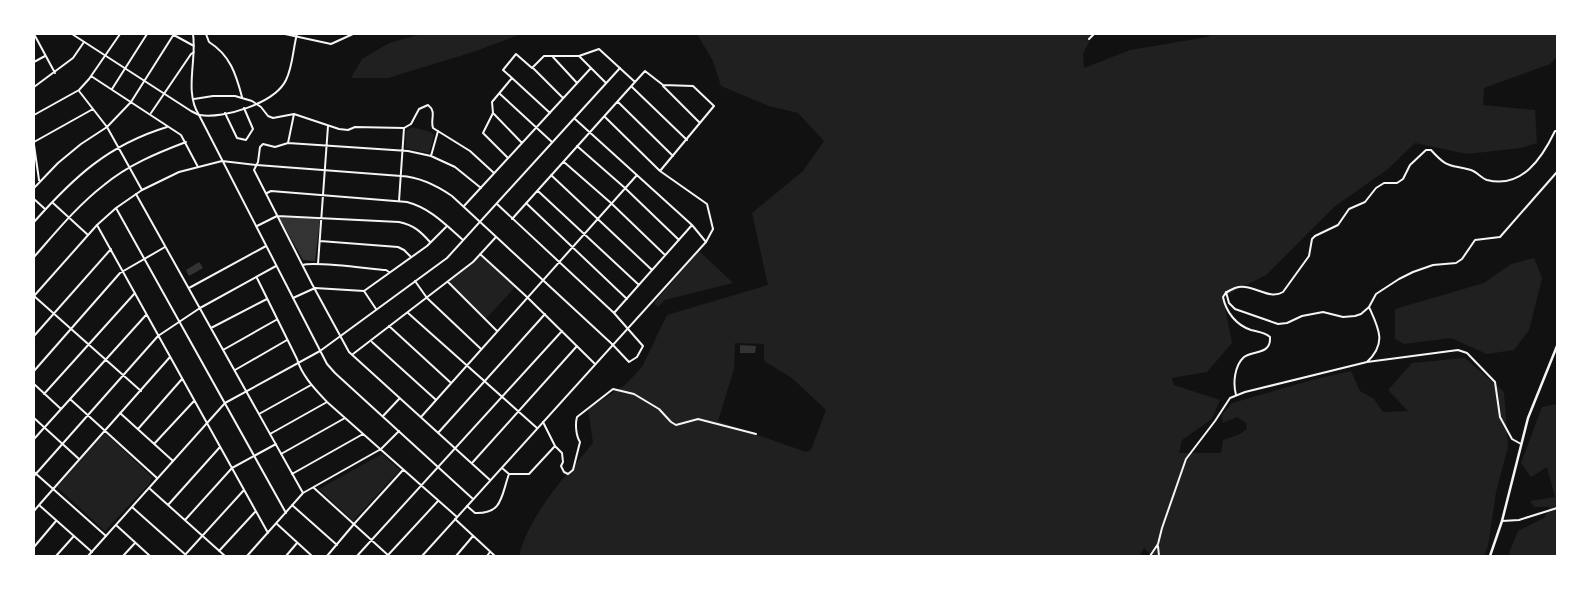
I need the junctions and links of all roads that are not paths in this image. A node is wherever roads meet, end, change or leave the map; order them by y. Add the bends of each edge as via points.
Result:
1 (34, 34) edge
2 (72, 34) edge
3 (120, 34) edge
4 (147, 34) edge
5 (173, 34) edge
6 (193, 34) edge
7 (206, 34) edge
8 (285, 34) edge
9 (353, 34) edge
10 (1094, 34) edge
11 (296, 35) edge
12 (1089, 39) dead end
13 (84, 42) junction
14 (194, 47) junction
15 (194, 52) junction
16 (46, 55) junction
17 (105, 56) junction
18 (552, 56) junction
19 (579, 56) junction
20 (34, 62) edge
21 (532, 68) junction
22 (591, 68) junction
23 (620, 68) junction
24 (125, 69) junction
25 (55, 73) junction
26 (91, 76) junction
27 (512, 78) junction
28 (145, 81) junction
29 (577, 82) junction
30 (635, 82) junction
31 (606, 83) junction
32 (663, 85) junction
33 (34, 87) edge
34 (632, 87) junction
35 (112, 89) junction
36 (79, 90) junction
37 (164, 94) junction
38 (500, 94) junction
39 (242, 98) junction
40 (563, 98) junction
41 (194, 99) junction
42 (131, 102) junction
43 (618, 102) junction
44 (257, 104) junction
45 (244, 108) junction
46 (93, 109) junction
47 (225, 113) junction
48 (493, 113) junction
49 (550, 113) junction
50 (150, 114) junction
51 (294, 114) junction
52 (34, 115) edge
53 (199, 115) junction
54 (604, 116) junction
55 (575, 118) junction
56 (700, 123) junction
57 (328, 126) junction
58 (107, 127) junction
59 (168, 127) junction
60 (404, 128) junction
61 (537, 128) junction
62 (1557, 131) edge
63 (438, 132) junction
64 (590, 133) junction
65 (687, 140) junction
66 (186, 142) junction
67 (552, 142) junction
68 (34, 143) edge
69 (288, 143) junction
70 (522, 143) junction
71 (326, 146) junction
72 (577, 146) junction
73 (118, 148) junction
74 (402, 151) junction
75 (431, 156) junction
76 (673, 156) junction
77 (508, 158) junction
78 (222, 161) junction
79 (563, 161) junction
80 (256, 165) junction
81 (198, 167) junction
82 (130, 168) junction
83 (324, 170) junction
84 (660, 171) junction
85 (1557, 172) edge
86 (494, 173) junction
87 (637, 174) junction
88 (551, 175) junction
89 (401, 176) junction
90 (40, 181) junction
91 (34, 188) edge
92 (481, 188) junction
93 (625, 188) junction
94 (142, 190) junction
95 (538, 190) junction
96 (266, 193) junction
97 (136, 194) junction
98 (323, 195) junction
99 (34, 199) edge
100 (399, 201) junction
101 (52, 202) junction
102 (526, 203) junction
103 (611, 203) junction
104 (497, 204) junction
105 (464, 206) junction
106 (116, 208) junction
107 (45, 209) junction
108 (277, 216) junction
109 (69, 217) junction
110 (321, 218) junction
111 (598, 218) junction
112 (512, 219) junction
113 (34, 222) edge
114 (480, 222) junction
115 (97, 225) junction
116 (692, 225) junction
117 (257, 226) junction
118 (447, 226) junction
119 (584, 232) junction
120 (88, 235) junction
121 (496, 237) junction
122 (463, 240) junction
123 (679, 240) junction
124 (320, 241) junction
125 (430, 242) junction
126 (706, 242) junction
127 (266, 246) junction
128 (166, 247) junction
129 (572, 248) junction
130 (111, 250) junction
131 (480, 254) junction
132 (665, 255) junction
133 (34, 257) edge
134 (411, 257) junction
135 (144, 259) junction
136 (559, 261) junction
137 (318, 264) junction
138 (303, 265) junction
139 (276, 266) junction
140 (652, 270) junction
141 (123, 271) junction
142 (389, 272) junction
143 (257, 278) junction
144 (543, 279) junction
145 (415, 281) junction
146 (448, 282) junction
147 (639, 284) junction
148 (189, 288) junction
149 (314, 288) junction
150 (364, 291) junction
151 (1226, 292) junction
152 (135, 293) junction
153 (34, 296) edge
154 (527, 297) junction
155 (293, 298) junction
156 (427, 298) junction
157 (267, 299) junction
158 (627, 299) junction
159 (1369, 307) junction
160 (200, 308) junction
161 (376, 309) junction
162 (408, 312) junction
163 (54, 313) junction
164 (614, 313) junction
165 (146, 314) junction
166 (545, 314) junction
167 (277, 320) junction
168 (179, 322) junction
169 (389, 326) junction
170 (71, 328) junction
171 (211, 328) junction
172 (628, 329) junction
173 (497, 330) junction
174 (562, 331) junction
175 (34, 336) edge
176 (158, 336) junction
177 (340, 336) junction
178 (287, 340) junction
179 (371, 341) junction
180 (88, 344) junction
181 (612, 344) junction
182 (577, 346) junction
183 (1557, 346) edge
184 (481, 349) junction
185 (223, 350) junction
186 (320, 351) junction
187 (352, 355) junction
188 (170, 358) junction
189 (105, 359) junction
190 (298, 362) junction
191 (1368, 362) junction
192 (595, 364) junction
193 (466, 366) junction
194 (234, 370) junction
195 (34, 371) edge
196 (123, 375) junction
197 (182, 379) junction
198 (484, 382) junction
199 (450, 383) junction
200 (34, 384) edge
201 (311, 384) junction
202 (140, 391) junction
203 (246, 391) junction
204 (44, 394) junction
205 (1236, 395) junction
206 (501, 397) junction
207 (70, 399) junction
208 (399, 399) junction
209 (435, 399) junction
210 (194, 401) junction
211 (327, 402) junction
212 (225, 403) junction
213 (61, 409) junction
214 (518, 412) junction
215 (120, 413) junction
216 (259, 414) junction
217 (87, 416) junction
218 (383, 416) junction
219 (421, 417) junction
220 (34, 418) edge
221 (345, 418) junction
222 (543, 422) junction
223 (207, 424) junction
224 (44, 428) junction
225 (537, 428) junction
226 (138, 429) junction
227 (105, 431) junction
228 (399, 431) junction
229 (438, 433) junction
230 (270, 434) junction
231 (363, 434) junction
232 (756, 434) dead end
233 (34, 439) edge
234 (62, 443) junction
235 (154, 444) junction
236 (276, 444) junction
237 (1521, 444) junction
238 (555, 446) junction
239 (220, 447) junction
240 (455, 448) junction
241 (382, 449) junction
242 (281, 454) junction
243 (254, 456) junction
244 (79, 459) junction
245 (173, 461) junction
246 (472, 463) junction
247 (438, 466) junction
248 (502, 467) junction
249 (232, 468) junction
250 (403, 470) junction
251 (34, 474) edge
252 (292, 474) junction
253 (509, 474) junction
254 (158, 478) junction
255 (490, 480) junction
256 (422, 486) junction
257 (53, 488) junction
258 (149, 488) junction
259 (314, 488) junction
260 (244, 490) junction
261 (303, 493) junction
262 (473, 499) junction
263 (438, 500) junction
264 (39, 505) junction
265 (168, 505) junction
266 (292, 505) junction
267 (467, 506) junction
268 (132, 507) junction
269 (1557, 508) edge
270 (34, 511) edge
271 (256, 512) junction
272 (286, 512) junction
273 (456, 518) junction
274 (185, 520) junction
275 (56, 521) junction
276 (1502, 521) junction
277 (276, 524) junction
278 (354, 524) junction
279 (116, 525) junction
280 (268, 533) junction
281 (73, 536) junction
282 (106, 536) junction
283 (202, 536) junction
284 (474, 536) junction
285 (371, 540) junction
286 (135, 543) junction
287 (298, 543) junction
288 (1158, 544) junction
289 (337, 545) junction
290 (34, 547) edge
291 (219, 551) junction
292 (92, 552) junction
293 (490, 552) junction
294 (56, 556) edge
295 (88, 556) edge
296 (123, 556) edge
297 (150, 556) edge
298 (186, 556) edge
299 (225, 556) edge
300 (247, 556) edge
301 (286, 556) edge
302 (312, 556) edge
303 (327, 556) edge
304 (357, 556) edge
305 (388, 556) edge
306 (422, 556) edge
307 (456, 556) edge
308 (487, 556) edge
309 (495, 556) edge
310 (1150, 556) edge
311 (1159, 556) edge
312 (1490, 556) edge

1 - 16 street
2 - 13 street
3 - 17 street
4 - 24 street
5 - 14 street
5 - 28 street
6 - 14 street
7 - 39 street via 209,42 228,59
8 - 11 street
9 - 11 street via 331,44
10 - 12 street
11 - 44 street via 287,79 272,96
13 - 17 street
13 - 25 street via 73,58
14 - 15 street
15 - 37 street
15 - 41 street
16 - 20 street
16 - 25 street
17 - 24 street
17 - 26 street
18 - 19 street
18 - 21 street via 544,56
18 - 29 street
19 - 22 street
19 - 23 street via 599,49
21 - 27 street via 516,54 503,70
21 - 40 street
22 - 29 street
22 - 31 street
23 - 30 street
23 - 31 street
24 - 28 street
24 - 35 street
25 - 33 street
26 - 35 street
26 - 36 street
27 - 38 street
27 - 49 street
28 - 37 street
28 - 42 street
29 - 40 street
30 - 32 street via 645,71
30 - 34 street
31 - 55 street
32 - 56 street
32 - 56 street via 693,86 714,106
34 - 43 street
34 - 65 street
35 - 42 street
36 - 46 street
36 - 52 street
37 - 50 street
37 - 53 street
38 - 48 street via 492,102
38 - 61 street
39 - 41 street via 226,95
39 - 44 street
40 - 49 street
41 - 53 street
42 - 50 street
42 - 58 street
43 - 54 street
43 - 76 street
44 - 45 street
44 - 51 street via 273,118
45 - 47 street
45 - 47 street via 253,128 246,140 237,138
46 - 58 street
46 - 68 street
47 - 53 street
48 - 70 street
48 - 77 street via 483,133
49 - 61 street
50 - 59 street
51 - 57 street
51 - 69 street
53 - 78 street
54 - 64 street
54 - 84 street
55 - 64 street
55 - 67 street
56 - 65 street
57 - 60 street via 346,130 355,127
57 - 71 street
58 - 73 street
58 - 90 street via 81,144
59 - 66 street via 182,135
59 - 73 street
60 - 63 street via 419,109 428,105 433,113 431,125
60 - 74 street
61 - 67 street
61 - 70 street
62 - 151 street via 1529,171 1508,181 1484,179 1471,170 1449,166 1431,150 1426,150 1410,165 1403,179 1376,188 1365,202 1349,209 1338,225 1315,236 1309,256 1283,292 1269,294 1248,286
63 - 75 street
63 - 86 street via 470,151
64 - 72 street
64 - 87 street
65 - 76 street
66 - 81 street
66 - 82 street
67 - 104 street
68 - 90 street
69 - 71 street
69 - 80 street via 275,147 263,144
70 - 77 street
71 - 74 street
71 - 83 street
72 - 79 street
72 - 93 street
73 - 82 street
73 - 101 street via 94,163
74 - 75 street
74 - 89 street
75 - 92 street via 455,167
76 - 84 street
77 - 86 street
78 - 80 street
78 - 81 street
78 - 117 street
79 - 88 street
79 - 103 street
80 - 83 street
80 - 96 street via 254,170
81 - 94 street via 179,172
82 - 94 street
82 - 109 street via 104,184
83 - 89 street
83 - 98 street
84 - 126 street via 707,204 713,229
85 - 159 street via 1500,238 1475,240 1462,260 1432,265 1399,279 1376,294
86 - 92 street
87 - 93 street
87 - 116 street
88 - 95 street
88 - 111 street
89 - 100 street
89 - 105 street via 441,188
90 - 91 street
92 - 105 street
93 - 103 street
93 - 123 street
94 - 97 street
95 - 102 street
95 - 119 street
96 - 98 street
96 - 108 street
97 - 106 street
97 - 128 street
98 - 100 street
98 - 110 street
99 - 107 street
100 - 118 street via 422,207
101 - 107 street
101 - 109 street
102 - 112 street
102 - 129 street
103 - 111 street
103 - 132 street
104 - 112 street
104 - 114 street
105 - 114 street
106 - 115 street
106 - 135 street
107 - 113 street
108 - 110 street
108 - 117 street
108 - 138 street
109 - 120 street
109 - 133 street
110 - 124 street
110 - 125 street via 404,223 418,230
111 - 119 street
111 - 140 street
112 - 136 street
114 - 121 street
114 - 122 street
115 - 120 street
115 - 130 street
116 - 123 street
116 - 126 street
117 - 127 street
118 - 122 street
118 - 125 street
119 - 129 street
119 - 147 street
120 - 153 street
121 - 131 street
121 - 144 street
122 - 145 street via 447,258
123 - 132 street
124 - 134 street via 398,247
124 - 137 street
125 - 134 street
126 - 172 street
127 - 139 street
127 - 148 street
128 - 135 street
128 - 148 street
129 - 136 street
129 - 158 street
130 - 141 street
130 - 163 street
131 - 146 street
131 - 154 street
132 - 140 street
134 - 142 street
135 - 141 street
135 - 168 street
136 - 144 street
136 - 164 street
137 - 138 street
137 - 142 street
138 - 149 street
139 - 143 street
139 - 155 street
140 - 147 street
141 - 152 street
141 - 170 street
142 - 150 street
143 - 157 street
143 - 160 street
144 - 154 street
144 - 181 street
145 - 156 street
145 - 161 street
146 - 156 street
146 - 173 street
147 - 158 street
148 - 160 street
149 - 150 street
149 - 155 street
149 - 177 street
150 - 161 street
151 - 159 street via 1229,303 1235,308 1278,324 1323,312 1350,317
151 - 205 street via 1223,298 1228,313 1246,328 1270,337 1263,351 1250,354 1240,363 1235,378
152 - 165 street
152 - 180 street
153 - 163 street
154 - 166 street
154 - 173 street
155 - 186 street
156 - 162 street
156 - 184 street
157 - 167 street
157 - 171 street
158 - 164 street
159 - 191 street via 1380,337 1377,351
160 - 168 street
160 - 171 street
161 - 177 street
162 - 169 street
162 - 193 street
163 - 170 street
163 - 175 street
164 - 172 street
165 - 176 street
165 - 189 street
166 - 174 street
166 - 198 street
167 - 178 street
167 - 185 street
168 - 176 street
168 - 212 street
169 - 179 street
169 - 199 street
170 - 180 street
170 - 195 street
171 - 185 street
172 - 181 street
172 - 181 street via 644,346 637,357 629,362
173 - 184 street
174 - 182 street
174 - 206 street
176 - 188 street
176 - 196 street
177 - 186 street
177 - 187 street
178 - 190 street
178 - 194 street
179 - 187 street
179 - 209 street
180 - 189 street
180 - 204 street
181 - 192 street
182 - 192 street
182 - 214 street
183 - 237 main road
184 - 193 street
185 - 194 street
186 - 190 street
186 - 218 street via 335,373
187 - 208 street
188 - 197 street
188 - 202 street
189 - 196 street
189 - 207 street
190 - 201 street
190 - 203 street
191 - 205 street
191 - 237 street via 1458,350 1466,353 1495,382 1500,417 1512,439
192 - 222 street
193 - 198 street
193 - 199 street
194 - 203 street
196 - 202 street
196 - 217 street
197 - 210 street
197 - 226 street
198 - 206 street
198 - 229 street
199 - 209 street
200 - 204 street
201 - 211 street
201 - 216 street
202 - 215 street
203 - 212 street
203 - 216 street
204 - 213 street
205 - 288 street via 1230,398 1186,459
206 - 214 street
206 - 240 street
207 - 213 street
207 - 217 street
208 - 218 street
208 - 219 street
209 - 219 street
210 - 223 street
210 - 235 street
211 - 221 street
211 - 230 street
212 - 223 street
212 - 243 street
213 - 224 street
214 - 225 street
214 - 246 street
215 - 226 street
215 - 227 street
216 - 230 street
217 - 227 street
217 - 234 street
218 - 228 street
219 - 229 street
220 - 224 street
221 - 231 street
221 - 242 street
222 - 225 street
222 - 238 street
223 - 239 street
223 - 245 street
224 - 233 street
224 - 234 street
225 - 248 street
226 - 235 street
227 - 244 street
227 - 254 street
228 - 241 street
228 - 247 street
229 - 240 street
230 - 236 street
231 - 241 street
231 - 252 street
232 - 238 street via 698,419 676,425 659,409 634,394 615,388 577,417 580,442 570,473 566,474 562,469 562,453
234 - 244 street
234 - 251 street
235 - 245 street
236 - 242 street
236 - 243 street
237 - 276 main road
238 - 253 street via 529,474
239 - 249 street
239 - 265 street
240 - 246 street
240 - 247 street
241 - 250 street
241 - 259 street
242 - 252 street
243 - 249 street
243 - 272 street
244 - 257 street
245 - 254 street
246 - 255 street
247 - 256 street
247 - 262 street
248 - 253 street
248 - 255 street
249 - 260 street
249 - 274 street
250 - 256 street
250 - 278 street
251 - 257 street
252 - 261 street
253 - 267 street via 498,506 492,511 475,513
254 - 258 street
255 - 262 street
256 - 263 street
256 - 285 street
257 - 264 street
257 - 282 street
258 - 265 street
258 - 268 street
259 - 261 street
259 - 278 street
260 - 271 street
260 - 283 street
261 - 266 street
262 - 267 street
263 - 273 street
263 - 305 street
264 - 270 street
264 - 275 street
265 - 274 street
266 - 272 street
266 - 289 street
267 - 273 street
268 - 279 street
268 - 298 street
269 - 276 street via 1519,520
271 - 280 street
271 - 291 street
272 - 277 street
273 - 284 street
273 - 306 street
274 - 283 street
275 - 281 street
275 - 290 street
276 - 312 main road
277 - 280 street
277 - 287 street
278 - 285 street
278 - 289 street
279 - 282 street
279 - 286 street
280 - 300 street
281 - 292 street
281 - 294 street
282 - 292 street
283 - 291 street
283 - 298 street
284 - 293 street
284 - 307 street
285 - 304 street
285 - 305 street
286 - 296 street
286 - 297 street
287 - 301 street
287 - 302 street
288 - 310 street
288 - 311 street
289 - 303 street
291 - 299 street
292 - 295 street
293 - 308 street
293 - 309 street

